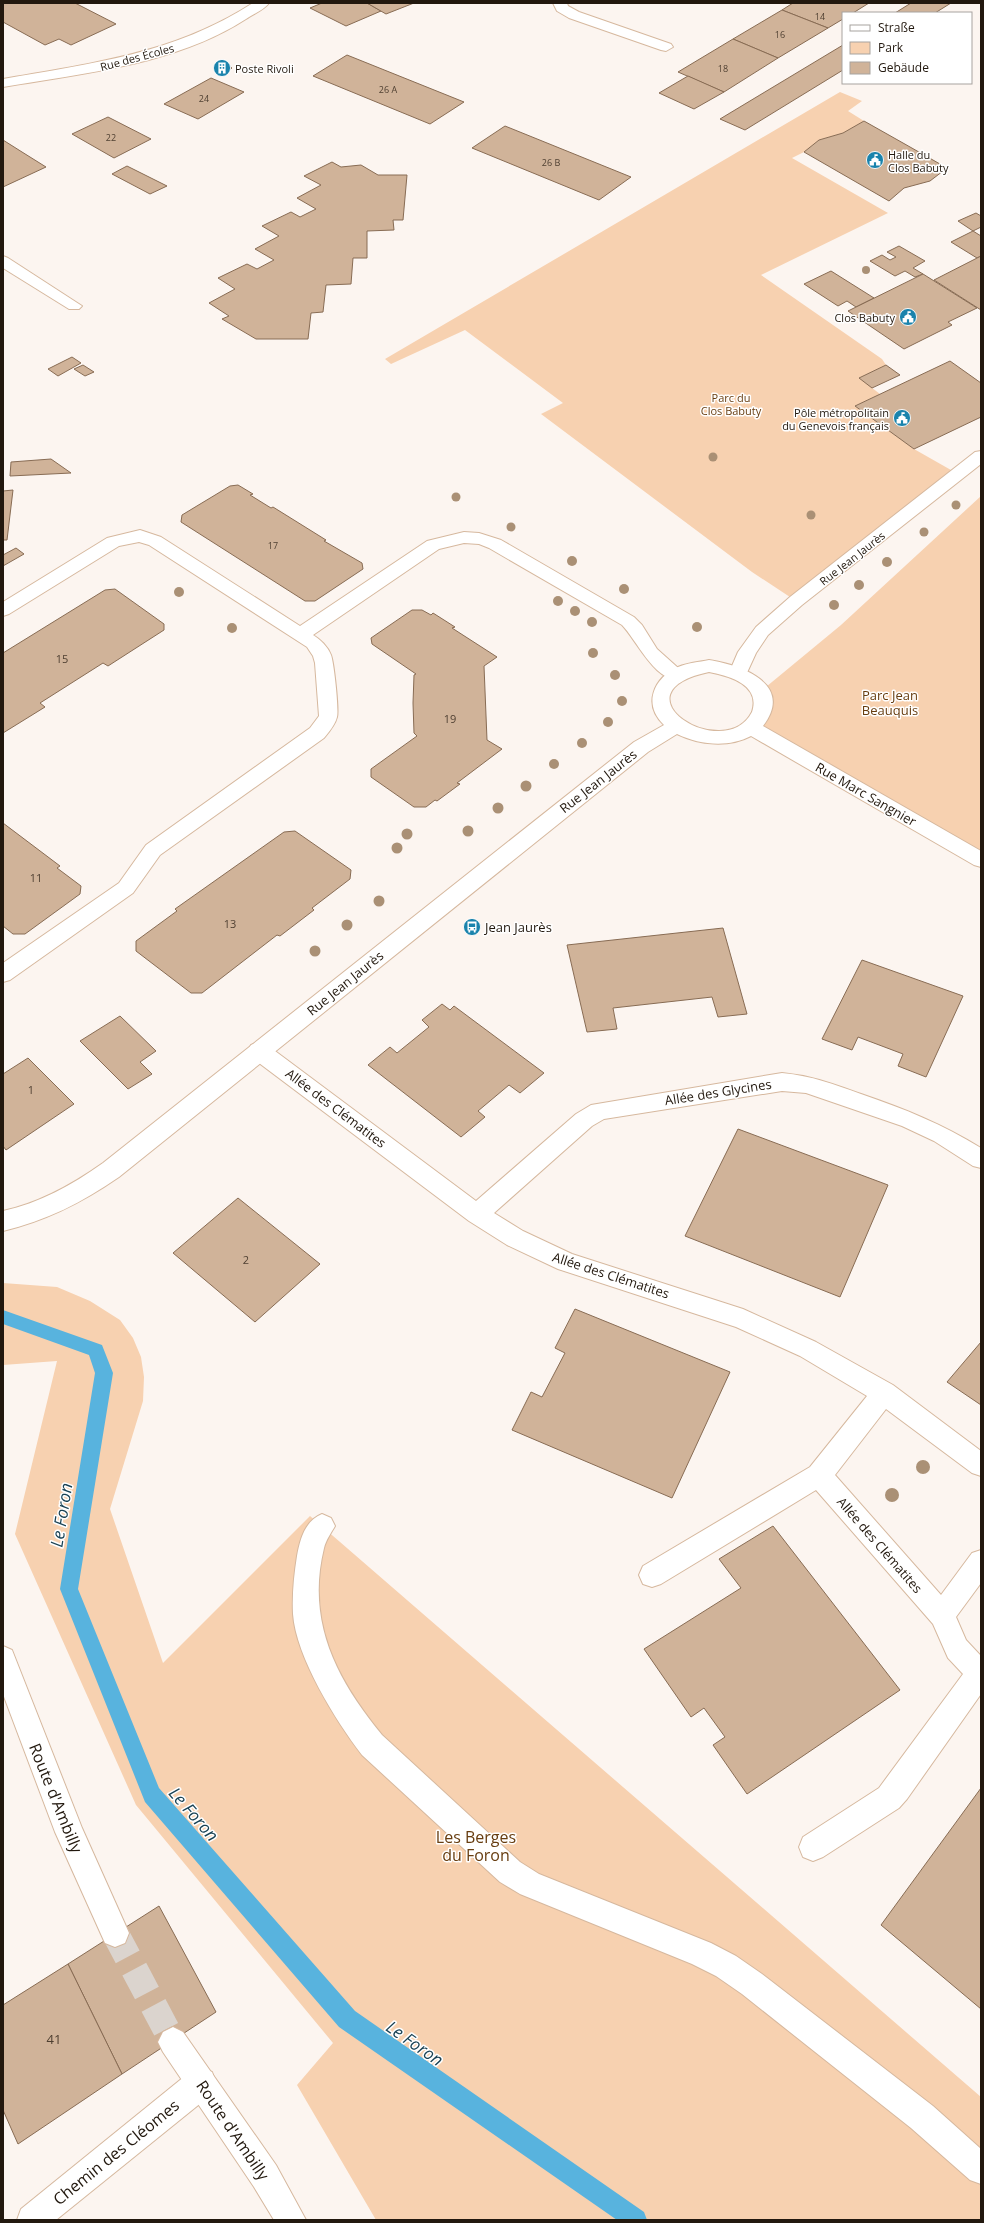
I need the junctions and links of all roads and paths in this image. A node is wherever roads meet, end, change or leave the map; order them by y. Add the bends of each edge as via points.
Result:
1 (262, 3) edge
2 (560, 3) edge
3 (666, 47) dead end
4 (3, 84) edge
5 (3, 261) edge
6 (74, 306) dead end
7 (981, 456) edge
8 (3, 610) edge
9 (300, 635) junction
10 (738, 673) junction
11 (677, 675) junction
12 (676, 726) junction
13 (751, 727) junction
14 (981, 860) edge
15 (3, 974) edge
16 (259, 1051) junction
17 (981, 1159) edge
18 (477, 1214) junction
19 (3, 1221) edge
20 (884, 1394) junction
21 (981, 1465) edge
22 (819, 1475) junction
23 (322, 1526) dead end
24 (981, 1562) edge
25 (652, 1575) dead end
26 (942, 1615) junction
27 (3, 1659) edge
28 (980, 1674) edge
29 (813, 1847) dead end
30 (115, 1933) tunnel mouth
31 (173, 2042) tunnel mouth
32 (201, 2083) junction
33 (981, 2169) edge
34 (32, 2220) edge
35 (291, 2220) edge

1 - 4 street, Rue des Écoles via 212,33 153,54 96,68
2 - 3 street via 562,8 574,15
5 - 6 street
7 - 10 street, Rue Jean Jaurès via 796,601 762,631 746,652
8 - 9 street via 113,542 140,536 155,540
9 - 11 street via 433,545 450,538 478,538 495,544 628,621 636,629 650,653
9 - 15 street via 318,650 324,663 328,716 323,727 159,844 126,888
10 - 11 street via 709,666
10 - 13 street via 755,684 763,700 762,712
11 - 12 street via 665,686 660,699 664,713
12 - 13 street via 690,733 708,737 732,736
12 - 16 street, Rue Jean Jaurès via 641,747
13 - 14 street, Rue Marc Sangnier
16 - 18 street, Allée des Clématites
16 - 19 street, Rue Jean Jaurès via 80,1192 46,1208
17 - 18 street, Allée des Glycines via 942,1135 910,1120 807,1084 782,1082 599,1111 584,1120
18 - 20 street, Allée des Clématites via 515,1238 566,1262 743,1319 808,1349
20 - 21 street, Allée des Clématites
20 - 22 street
22 - 25 street
22 - 26 street, Allée des Clématites
23 - 33 street via 315,1536 308,1564 305,1598 308,1630 320,1662 332,1684 360,1730 386,1760 510,1872 530,1884 701,1953 733,1970 922,2117
24 - 26 street
26 - 28 street, Allée des Clématites via 957,1649
27 - 30 street, Route d'Ambilly via 33,1743 72,1839 93,1890
28 - 29 street, Allée des Clématites via 898,1789 889,1798
31 - 32 street, Route d'Ambilly
32 - 34 street, Chemin des Cléomes
32 - 35 street, Route d'Ambilly via 265,2176

